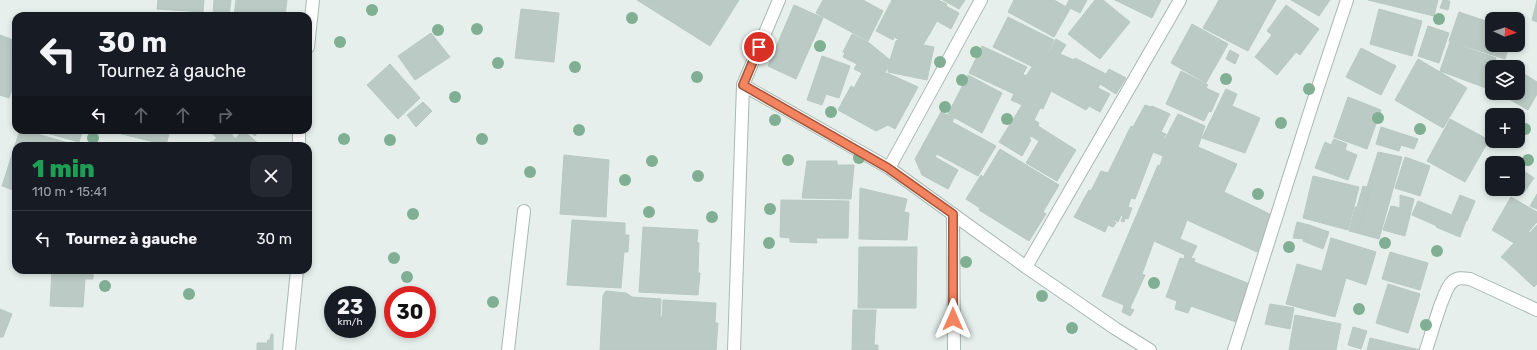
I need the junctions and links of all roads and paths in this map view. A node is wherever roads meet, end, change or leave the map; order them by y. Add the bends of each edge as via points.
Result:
1 (313, 0) edge
2 (779, 0) edge
3 (982, 0) edge
4 (1180, 0) edge
5 (1347, 0) edge
6 (312, 12) edge
7 (743, 85) junction
8 (888, 168) junction
9 (524, 211) dead end
10 (953, 214) junction
11 (1026, 267) junction
12 (296, 274) edge
13 (1537, 310) edge
14 (289, 350) edge
15 (508, 350) edge
16 (734, 350) edge
17 (954, 350) edge
18 (1150, 350) edge
19 (1234, 350) edge
20 (1426, 350) edge

1 - 6 street
2 - 7 street
3 - 8 street
4 - 11 street
5 - 19 street
7 - 8 street
7 - 16 street
8 - 10 street
9 - 15 street
10 - 11 street
10 - 17 street
11 - 18 street via 1116,330
12 - 14 street
13 - 20 street via 1470,279 1459,278 1452,282 1446,292

